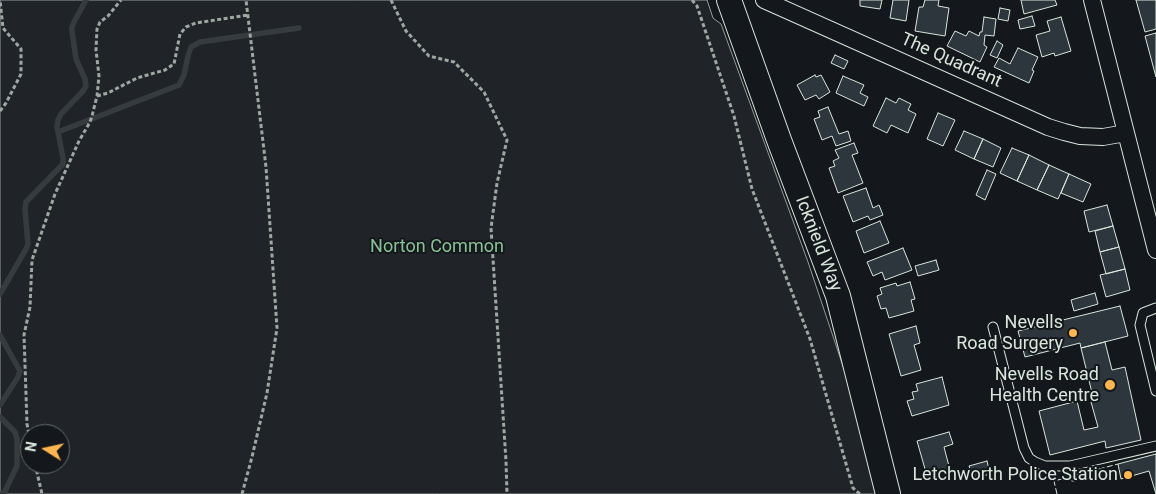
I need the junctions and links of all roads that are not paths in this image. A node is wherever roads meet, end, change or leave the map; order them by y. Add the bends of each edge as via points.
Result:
1 (731, 0) edge
2 (764, 0) edge
3 (1092, 0) edge
4 (1126, 133) junction
5 (1156, 250) edge
6 (1156, 308) edge
7 (993, 327) dead end
8 (1156, 391) edge
9 (1156, 446) edge
10 (1070, 466) junction
11 (1074, 476) dead end
12 (888, 494) edge

1 - 12 street, Icknield Way via 838,296
2 - 4 street, The Quadrant via 1048,127 1080,136
3 - 4 street
4 - 5 street
6 - 8 lane via 1143,313 1140,326
7 - 10 lane via 1029,458 1045,466
9 - 10 lane
10 - 11 lane

